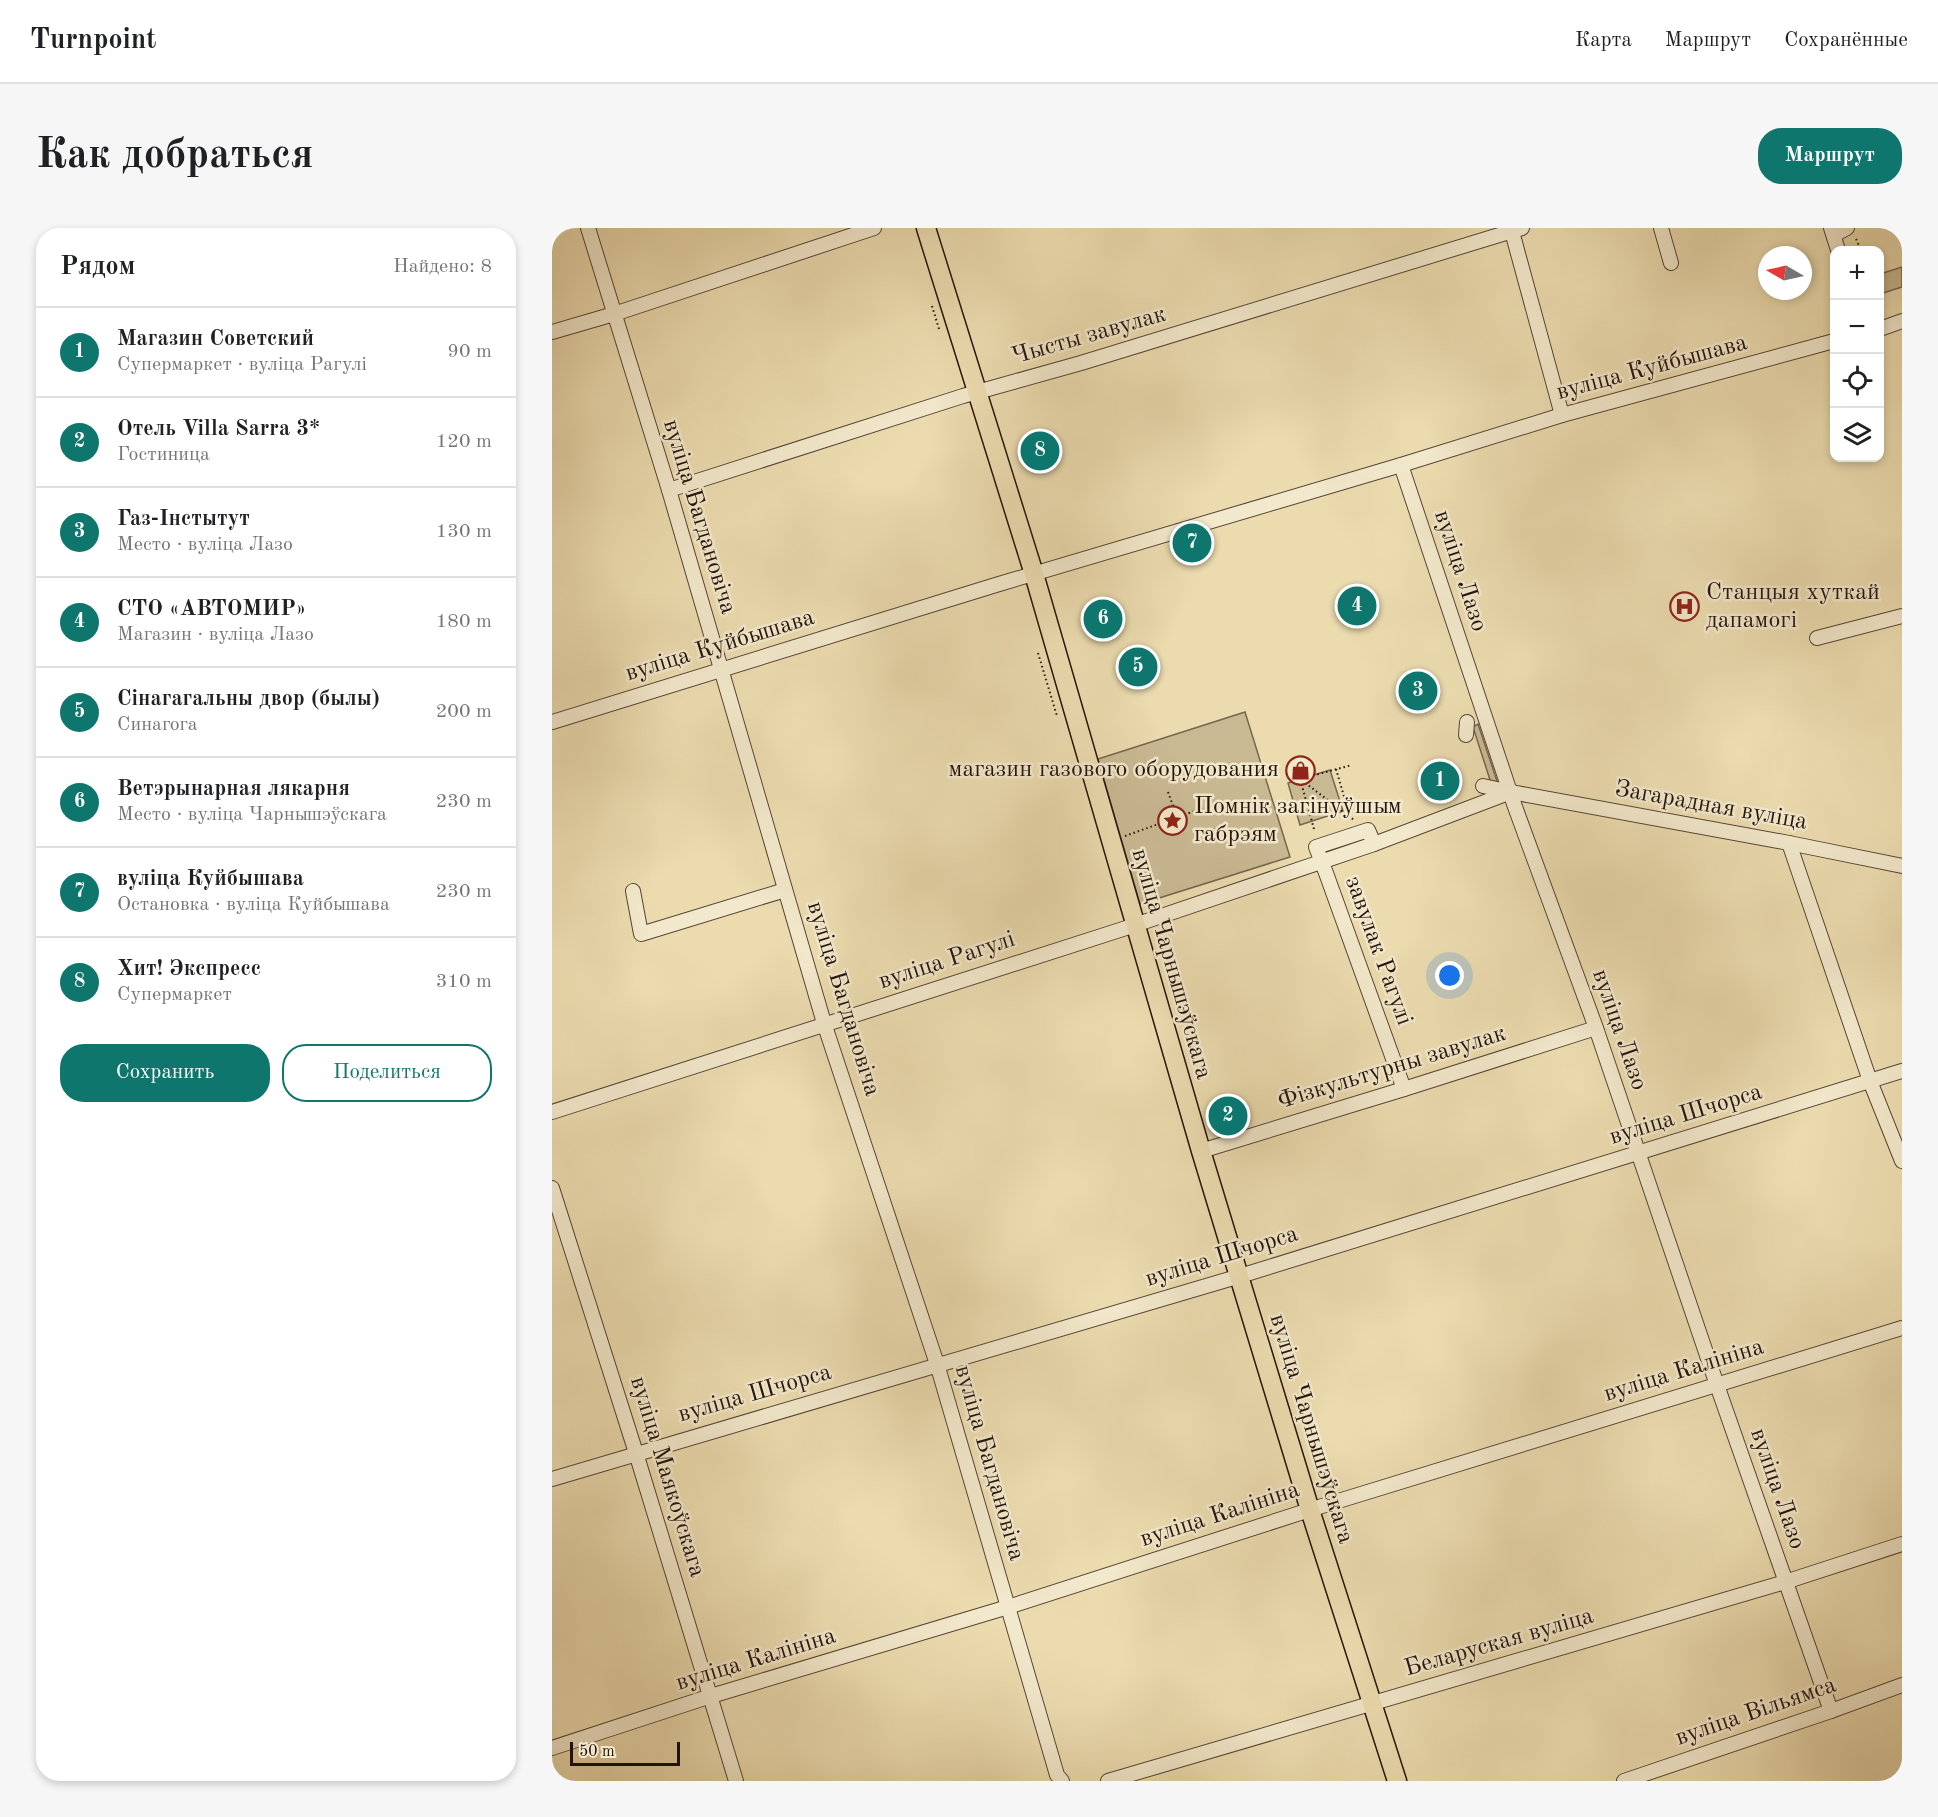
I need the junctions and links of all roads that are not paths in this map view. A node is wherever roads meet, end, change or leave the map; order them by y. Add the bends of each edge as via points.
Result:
1 (588, 228) edge
2 (874, 228) edge
3 (927, 228) edge
4 (1661, 228) edge
5 (1847, 228) edge
6 (1515, 229) edge
7 (1832, 232) edge
8 (1671, 263) dead end
9 (614, 314) junction
10 (1902, 321) edge
11 (1884, 327) edge
12 (552, 332) edge
13 (1830, 342) edge
14 (976, 392) junction
15 (1562, 415) junction
16 (1401, 465) junction
17 (669, 490) junction
18 (1034, 574) junction
19 (1902, 616) edge
20 (1817, 638) dead end
21 (721, 669) junction
22 (552, 722) edge
23 (1483, 786) dead end
24 (1511, 792) junction
25 (1789, 843) junction
26 (1374, 844) junction
27 (1321, 861) junction
28 (1902, 866) edge
29 (785, 890) junction
30 (633, 891) dead end
31 (1134, 925) junction
32 (824, 1023) junction
33 (1596, 1028) junction
34 (1902, 1071) edge
35 (1870, 1081) junction
36 (1404, 1089) junction
37 (552, 1112) edge
38 (1201, 1151) junction
39 (1638, 1154) junction
40 (1902, 1161) edge
41 (552, 1188) edge
42 (1240, 1276) junction
43 (1902, 1328) edge
44 (937, 1364) junction
45 (1717, 1385) junction
46 (636, 1453) junction
47 (552, 1479) edge
48 (1310, 1510) junction
49 (1902, 1544) edge
50 (1785, 1582) junction
51 (1008, 1607) junction
52 (1902, 1685) edge
53 (711, 1696) junction
54 (1371, 1704) junction
55 (1831, 1711) junction
56 (552, 1748) edge
57 (736, 1781) edge
58 (1062, 1781) edge
59 (1108, 1781) edge
60 (1397, 1781) edge
61 (1624, 1781) edge

1 - 9 street, вуліца Багдановіча
2 - 9 street
3 - 14 main road, вуліца Чарнышэўскага
4 - 8 street
5 - 7 street
6 - 14 street, Чысты завулак
6 - 15 street
9 - 12 street
9 - 17 street, вуліца Багдановіча
10 - 11 street
13 - 15 street, вуліца Куйбышава
14 - 17 street, Чысты завулак
14 - 18 main road, вуліца Чарнышэўскага
15 - 16 street, вуліца Куйбышава
16 - 18 street, вуліца Куйбышава
16 - 24 street, вуліца Лазо
17 - 21 street, вуліца Багдановіча
18 - 21 street, вуліца Куйбышава
18 - 31 main road, вуліца Чарнышэўскага
19 - 20 street
21 - 22 street, вуліца Куйбышава
21 - 29 street, вуліца Багдановіча
23 - 24 street, Загарадная вуліца
24 - 25 street, Загарадная вуліца
24 - 26 street, вуліца Рагулі
24 - 33 street, вуліца Лазо
25 - 28 street, Загарадная вуліца
25 - 35 street
26 - 27 street, вуліца Рагулі
26 - 27 street via 1361,832 1316,847
27 - 31 street, вуліца Рагулі
27 - 36 street, завулак Рагулі
29 - 30 street via 641,934
29 - 32 street, вуліца Багдановіча
31 - 32 street, вуліца Рагулі
31 - 38 main road, вуліца Чарнышэўскага
32 - 37 street, вуліца Рагулі
32 - 44 street, вуліца Багдановіча
33 - 36 street, Фізкультурны завулак
33 - 39 street, вуліца Лазо
34 - 35 street, вуліца Шчорса
35 - 39 street, вуліца Шчорса
35 - 40 street
36 - 38 street, Фізкультурны завулак
38 - 42 main road, вуліца Чарнышэўскага
39 - 42 street, вуліца Шчорса
39 - 45 street, вуліца Лазо
41 - 46 street, вуліца Маякоўскага
42 - 44 street, вуліца Шчорса
42 - 48 main road, вуліца Чарнышэўскага
43 - 45 street, вуліца Калініна
44 - 46 street, вуліца Шчорса
44 - 51 street, вуліца Багдановіча
45 - 48 street, вуліца Калініна
45 - 50 street, вуліца Лазо
46 - 47 street, вуліца Шчорса
46 - 53 street, вуліца Маякоўскага
48 - 51 street, вуліца Калініна
48 - 54 main road, вуліца Чарнышэўскага
49 - 50 street, Беларуская вуліца
50 - 54 street, Беларуская вуліца
50 - 55 street, вуліца Лазо
51 - 53 street, вуліца Калініна
51 - 58 street, вуліца Багдановіча
52 - 55 street, вуліца Вільямса
53 - 56 street, вуліца Калініна
53 - 57 street, вуліца Маякоўскага
54 - 59 street, Беларуская вуліца
54 - 60 main road, вуліца Чарнышэўскага
55 - 61 street, вуліца Вільямса

